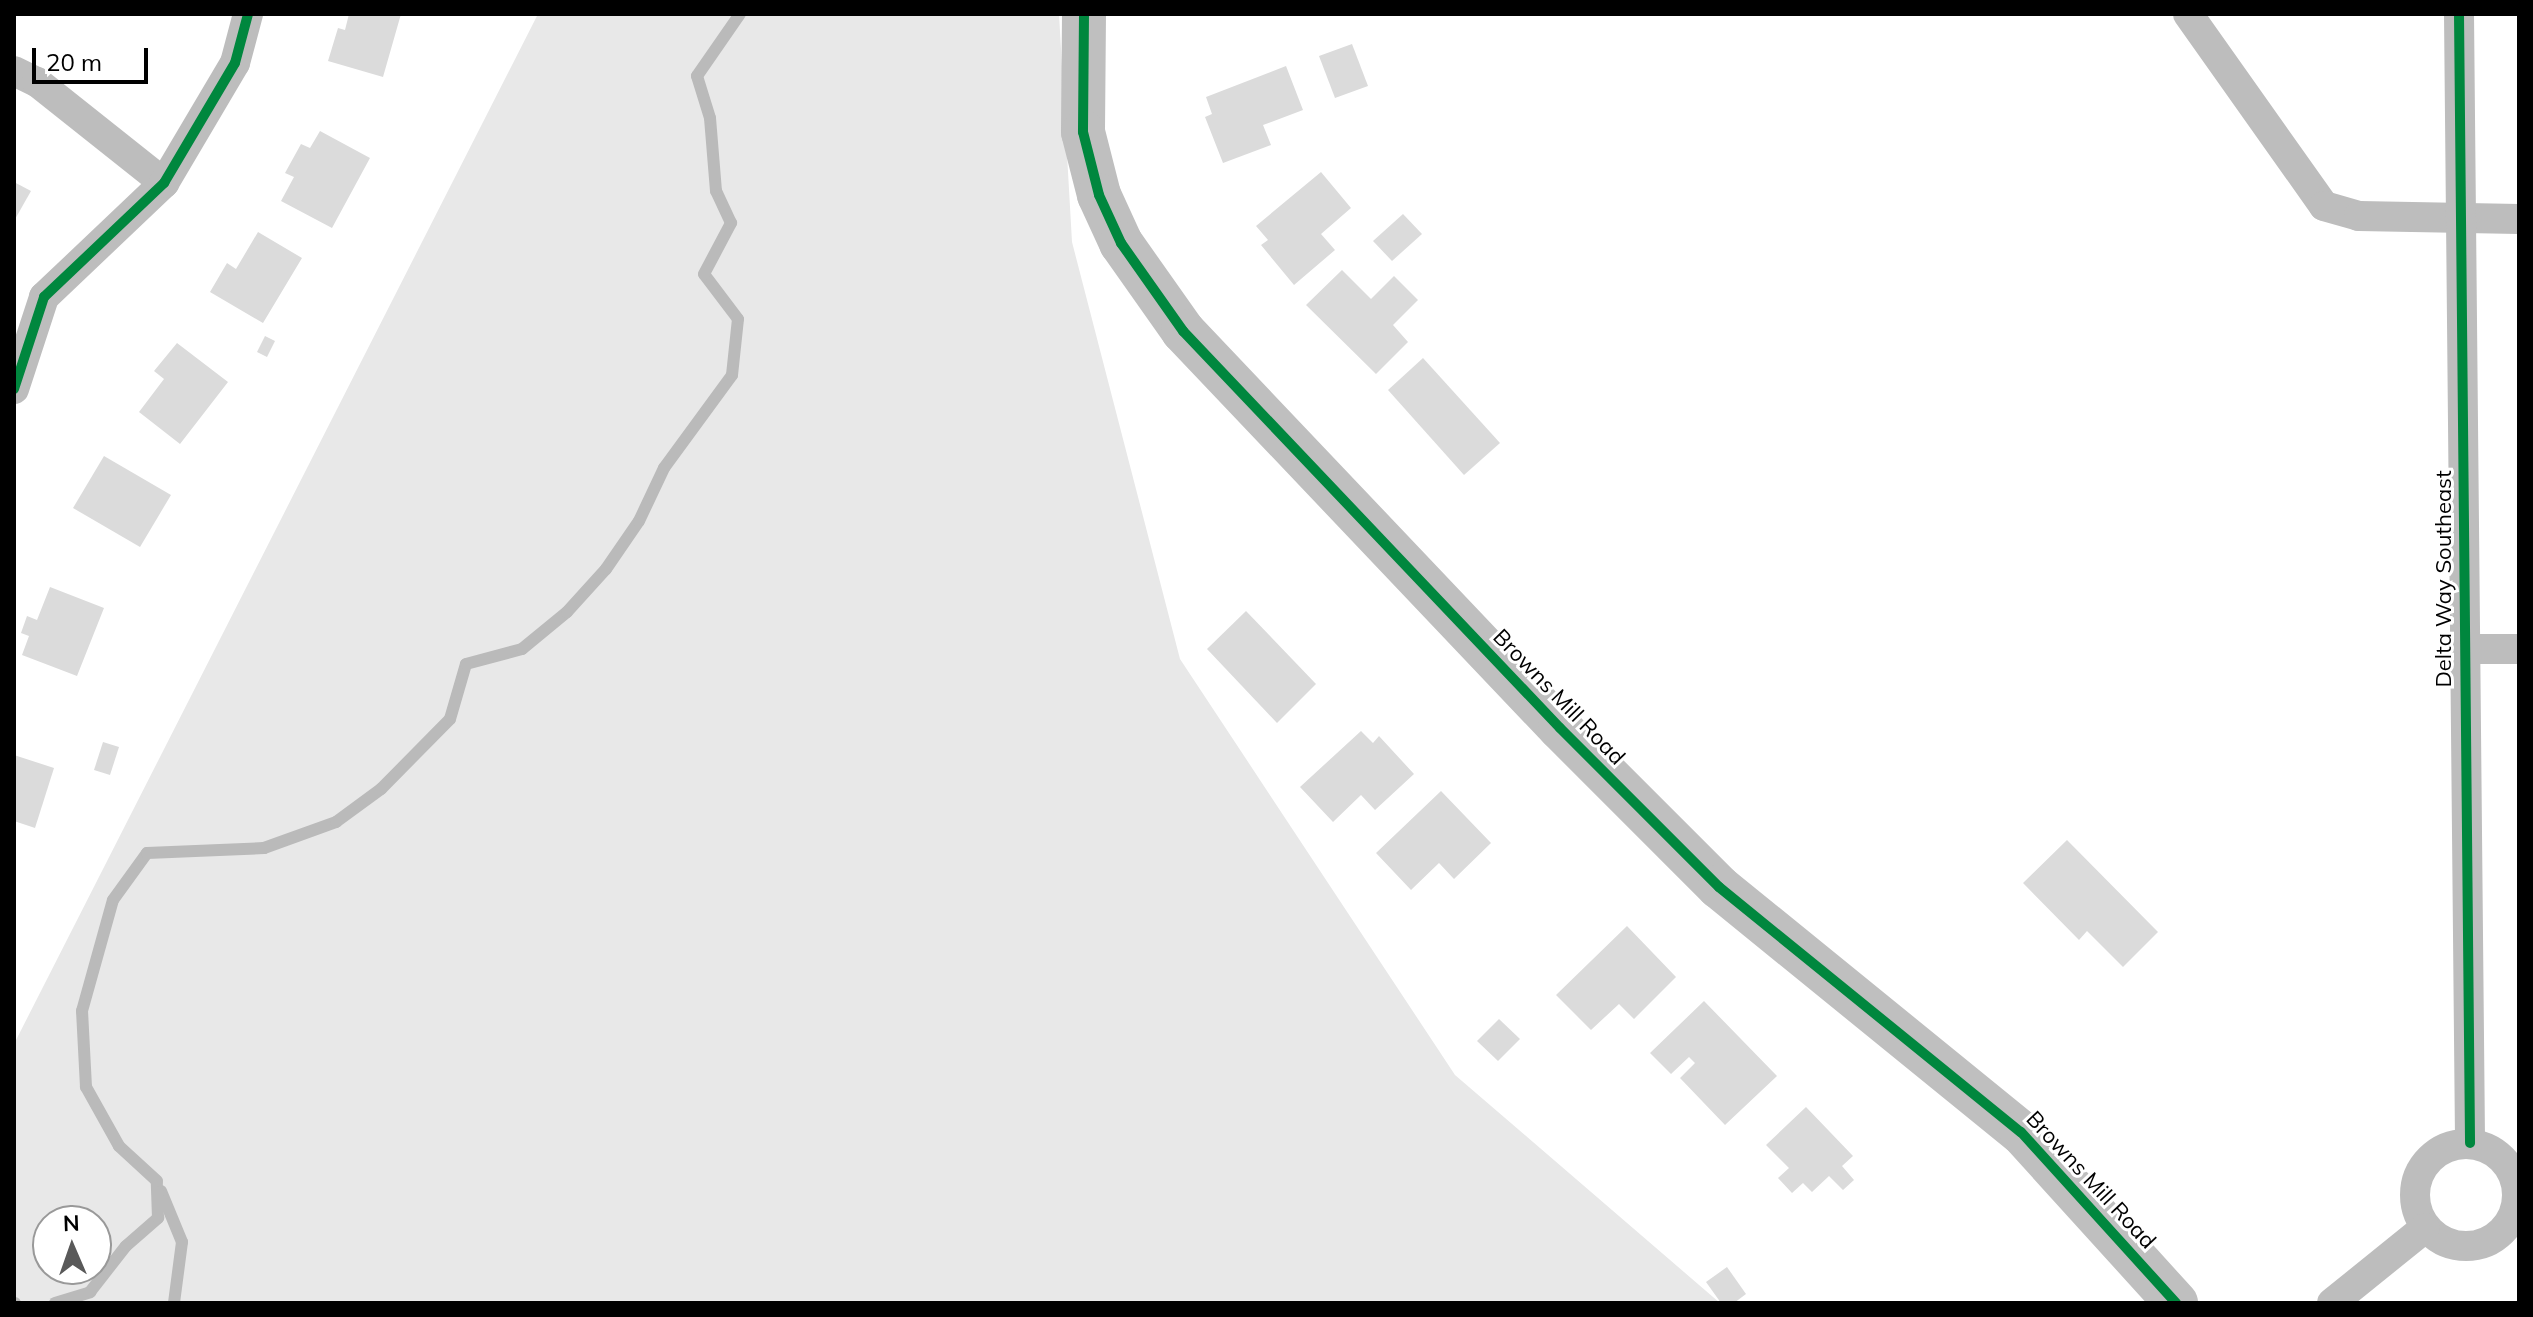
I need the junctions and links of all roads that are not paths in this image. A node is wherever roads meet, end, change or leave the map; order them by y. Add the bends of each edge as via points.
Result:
1 (248, 14) edge
2 (1084, 14) edge
3 (2188, 14) edge
4 (2459, 14) edge
5 (14, 71) edge
6 (164, 183) junction
7 (2460, 218) junction
8 (2519, 219) edge
9 (14, 389) edge
10 (2464, 649) junction
11 (2519, 649) edge
12 (2470, 1143) junction
13 (2518, 1187) edge
14 (2425, 1228) junction
15 (2176, 1303) edge
16 (2332, 1303) edge

1 - 6 street via 235,63
2 - 15 street, Browns Mill Road via 1083,132 1099,195 1121,243 1183,331 1560,728 1719,887 2021,1132
3 - 7 street via 2324,206 2359,216
4 - 7 street, Delta Way Southeast
5 - 6 street via 37,82
6 - 9 street via 44,297
7 - 8 street
7 - 10 street, Delta Way Southeast
10 - 11 street
10 - 12 street, Delta Way Southeast
12 - 13 street via 2501,1157
12 - 14 street via 2437,1152 2417,1179 2414,1196
13 - 14 street via 2512,1220 2487,1242 2454,1245
14 - 16 street

